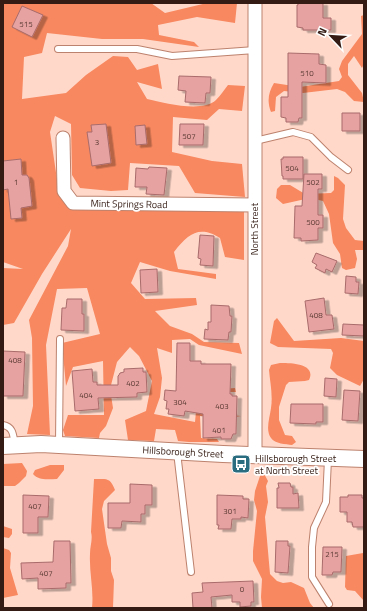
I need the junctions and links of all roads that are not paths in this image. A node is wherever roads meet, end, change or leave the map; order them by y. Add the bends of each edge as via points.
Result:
1 (255, 3) edge
2 (58, 49) dead end
3 (255, 50) junction
4 (63, 138) dead end
5 (255, 140) junction
6 (348, 170) dead end
7 (254, 205) junction
8 (60, 339) dead end
9 (3, 425) edge
10 (9, 446) edge
11 (59, 446) junction
12 (177, 452) junction
13 (255, 455) junction
14 (328, 458) junction
15 (364, 459) edge
16 (191, 572) dead end
17 (330, 604) dead end

1 - 3 street, North Street
2 - 3 lane via 137,49 172,56
3 - 5 street, North Street
4 - 7 street, Mint Springs Road via 64,191 74,203
5 - 6 lane via 293,132 311,137 330,157
5 - 7 street, North Street
7 - 13 street, North Street
8 - 11 lane
9 - 10 lane via 12,431
10 - 11 street, Hillsborough Street
11 - 12 street, Hillsborough Street
12 - 13 street, Hillsborough Street
12 - 16 lane
13 - 14 street, Hillsborough Street
14 - 15 street, Hillsborough Street
14 - 17 lane via 326,502 314,528 312,577

